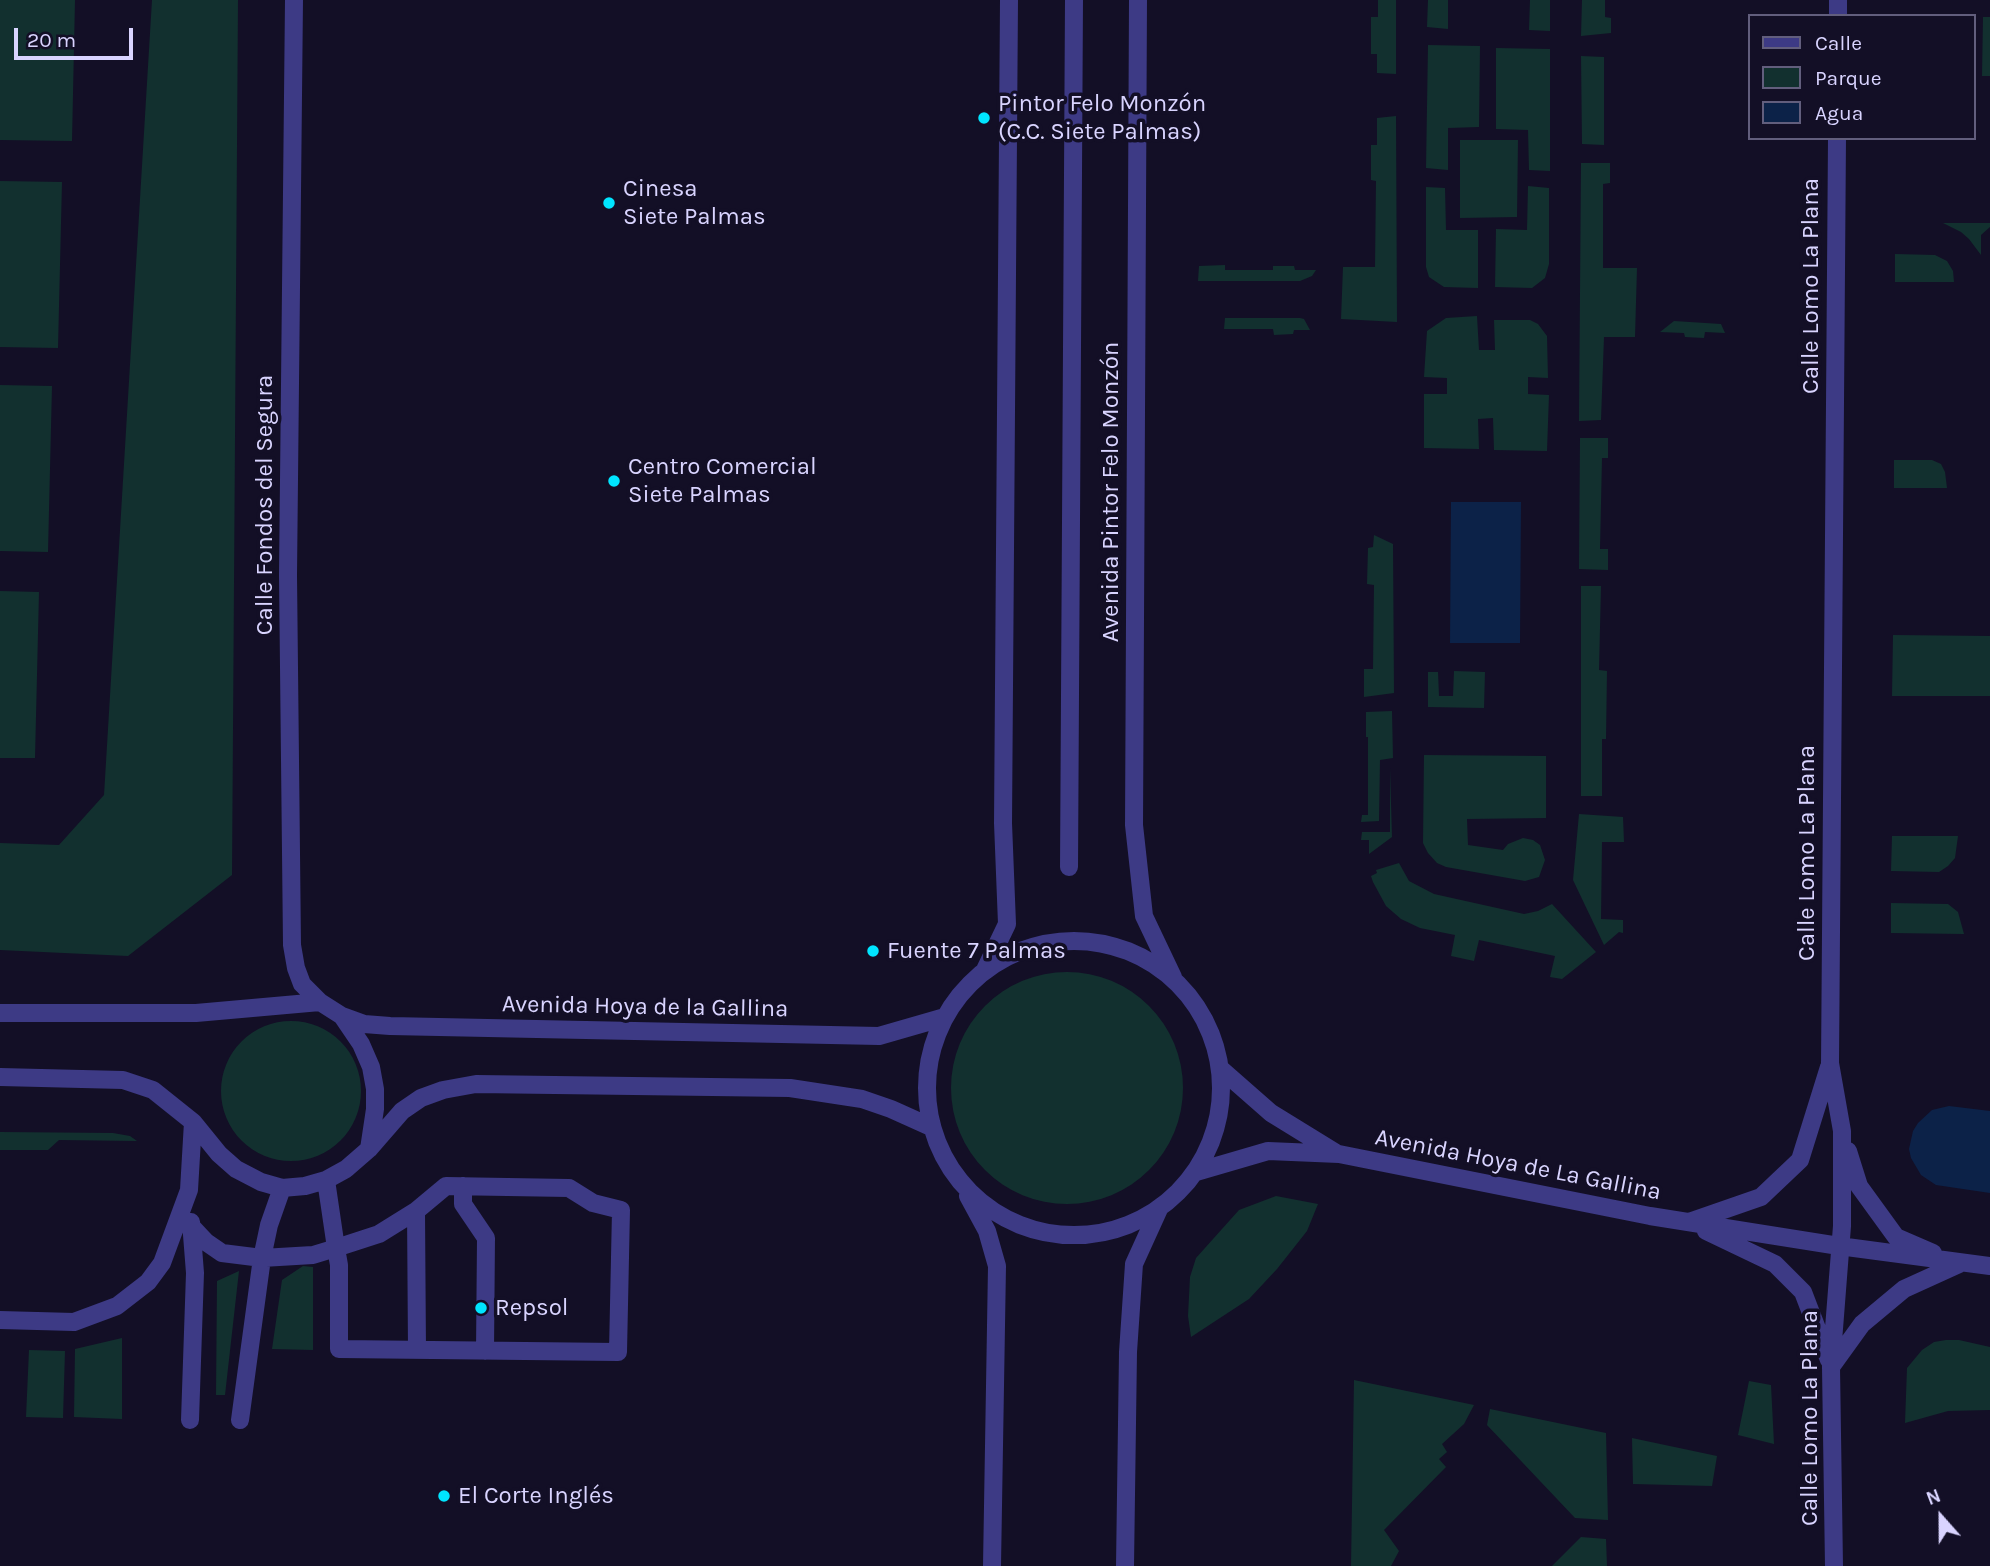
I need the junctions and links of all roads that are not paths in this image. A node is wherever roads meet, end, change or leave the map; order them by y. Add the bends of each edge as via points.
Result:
1 (294, 0) edge
2 (1009, 0) edge
3 (1074, 0) edge
4 (1138, 0) edge
5 (1837, 140) edge
6 (1069, 867) dead end
7 (985, 970) junction
8 (1173, 977) junction
9 (320, 1002) junction
10 (0, 1013) edge
11 (342, 1016) junction
12 (945, 1017) junction
13 (1830, 1063) junction
14 (1222, 1070) junction
15 (0, 1077) edge
16 (193, 1122) junction
17 (931, 1127) junction
18 (1842, 1131) junction
19 (369, 1149) junction
20 (1339, 1154) junction
21 (1196, 1172) junction
22 (326, 1180) junction
23 (961, 1184) junction
24 (463, 1186) junction
25 (282, 1188) junction
26 (189, 1190) junction
27 (1159, 1209) junction
28 (416, 1211) junction
29 (1687, 1222) junction
30 (191, 1226) junction
31 (1839, 1246) junction
32 (336, 1248) junction
33 (262, 1258) junction
34 (1959, 1264) junction
35 (1990, 1266) edge
36 (0, 1320) edge
37 (417, 1350) junction
38 (485, 1351) junction
39 (1831, 1367) junction
40 (190, 1420) dead end
41 (240, 1420) dead end
42 (992, 1566) edge
43 (1125, 1566) edge
44 (1834, 1566) edge

1 - 9 street, Calle Fondos del Segura via 289,562 292,945 302,984
2 - 7 street via 1003,823 1007,924
3 - 6 street, Avenida Pintor Felo Monzón
4 - 8 street, Avenida Pintor Felo Monzón via 1134,825 1144,916
5 - 13 street, Calle Lomo La Plana
7 - 8 street via 1030,947 1080,940 1129,950
7 - 12 street via 957,997
8 - 14 street via 1206,1019
9 - 10 street via 196,1013
9 - 11 street, Avenida Hoya de la Gallina
11 - 12 street, Avenida Hoya de la Gallina via 390,1026 867,1035
11 - 19 street, Avenida Hoya de la Gallina via 371,1067 375,1109
12 - 17 street via 926,1065
13 - 18 street, Calle Lomo La Plana
13 - 29 street, Avenida Hoya de La Gallina via 1800,1160 1760,1197
14 - 20 street, Avenida Hoya de La Gallina via 1271,1113
14 - 21 street via 1219,1124
15 - 16 street via 123,1080 153,1090
16 - 25 street via 236,1169
16 - 26 street
17 - 19 street via 862,1100 790,1088 476,1084 421,1098 402,1111
17 - 23 street via 942,1157
18 - 31 street, Calle Lomo La Plana
18 - 34 street, Avenida Hoya de La Gallina via 1858,1186 1896,1237
19 - 22 street
20 - 21 street, Avenida Hoya de La Gallina via 1268,1151
20 - 29 street, Avenida Hoya de La Gallina
21 - 27 street
22 - 25 street
22 - 32 street
23 - 27 street via 994,1212 1033,1230 1077,1236 1120,1229
23 - 42 street via 987,1231 996,1265
24 - 28 street via 446,1186
24 - 38 street via 463,1204 486,1238
24 - 38 street via 569,1188 593,1203 621,1210 618,1352
25 - 33 street
26 - 30 street
26 - 36 street via 162,1264 148,1282 117,1306 74,1322
27 - 43 street via 1134,1264
28 - 32 street via 379,1234
28 - 37 street
29 - 31 street, Avenida Hoya de La Gallina
29 - 39 street, Avenida Hoya de La Gallina via 1775,1264 1803,1292
30 - 33 street via 222,1253
30 - 40 street via 195,1273
31 - 34 street, Avenida Hoya de La Gallina
31 - 39 street, Calle Lomo La Plana
32 - 33 street via 313,1255
32 - 37 street via 339,1349
33 - 41 street
34 - 35 street, Avenida Hoya de La Gallina
34 - 39 street, Avenida Hoya de La Gallina via 1904,1289 1862,1324
37 - 38 street
39 - 44 street, Calle Lomo La Plana

